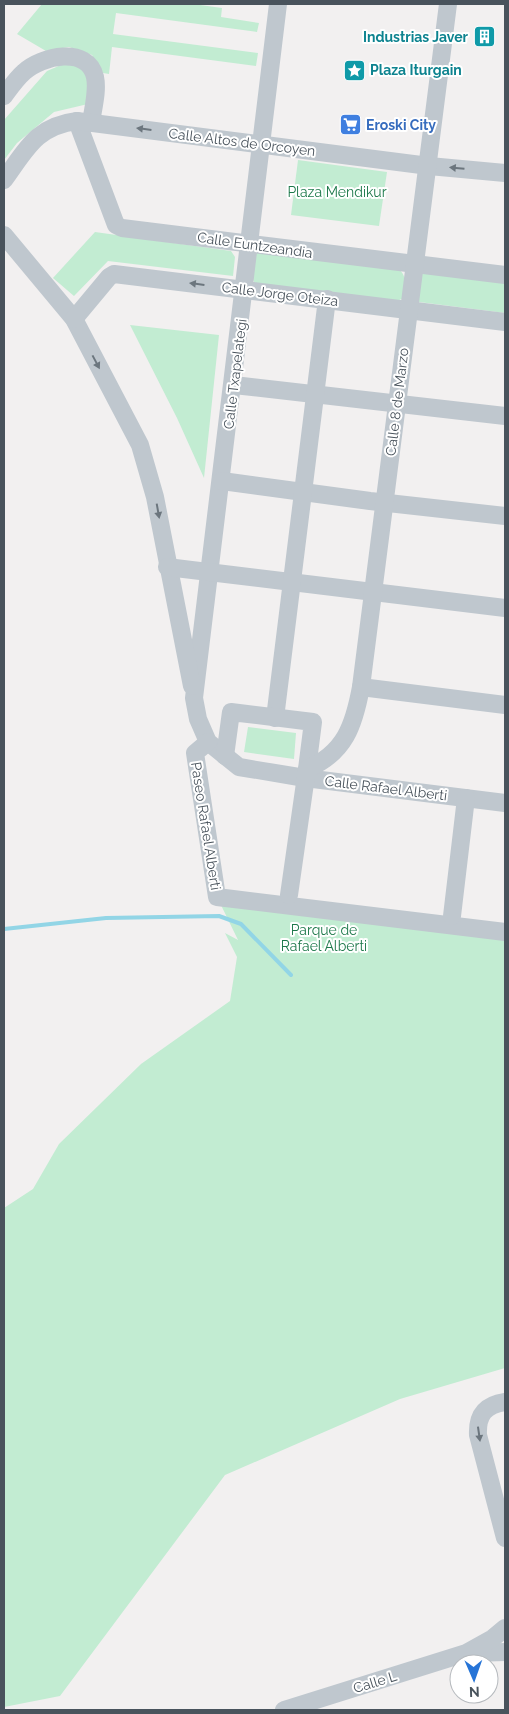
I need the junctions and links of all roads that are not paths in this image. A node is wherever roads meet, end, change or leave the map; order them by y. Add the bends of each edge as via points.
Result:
1 (278, 4) edge
2 (448, 4) edge
3 (4, 96) edge
4 (84, 122) junction
5 (262, 144) junction
6 (429, 166) junction
7 (505, 172) edge
8 (4, 180) edge
9 (4, 235) edge
10 (249, 244) junction
11 (415, 265) junction
12 (505, 275) edge
13 (245, 289) junction
14 (327, 299) junction
15 (408, 308) junction
16 (74, 319) junction
17 (505, 322) edge
18 (234, 385) junction
19 (316, 394) junction
20 (397, 402) junction
21 (505, 416) edge
22 (222, 481) junction
23 (303, 492) junction
24 (384, 502) junction
25 (505, 516) edge
26 (167, 567) junction
27 (210, 572) junction
28 (292, 581) junction
29 (374, 591) junction
30 (505, 608) edge
31 (361, 686) junction
32 (194, 698) junction
33 (505, 705) edge
34 (275, 718) junction
35 (208, 742) junction
36 (225, 756) junction
37 (306, 774) junction
38 (466, 798) junction
39 (505, 803) edge
40 (289, 895) dead end
41 (452, 916) dead end
42 (505, 932) edge
43 (505, 1402) edge
44 (505, 1538) edge
45 (505, 1628) edge
46 (505, 1652) edge
47 (466, 1654) joint
48 (449, 1659) edge
49 (284, 1710) edge

1 - 5 street, Calle Txapelategi
2 - 6 street, Calle 8 de Marzo
3 - 4 street via 24,72 37,64 63,56 77,57 92,67 95,77
5 -> 4 street, Calle Altos de Orcoyen
4 - 8 street, Calle Altos de Orcoyen via 48,128 36,138
4 - 10 street, Calle Euntzeandia via 116,225
5 - 6 street, Calle Altos de Orcoyen
5 - 10 street, Calle Txapelategi
7 -> 6 street, Calle Altos de Orcoyen
6 - 11 street, Calle 8 de Marzo
9 - 16 street
10 - 11 street, Calle Euntzeandia
10 - 13 street, Calle Txapelategi
11 - 12 street, Calle Euntzeandia
11 - 15 street, Calle 8 de Marzo
13 - 14 street, Calle Jorge Oteiza
13 -> 16 street, Calle Jorge Oteiza via 114,274
13 - 18 street, Calle Txapelategi
14 - 15 street, Calle Jorge Oteiza
14 - 19 street
15 - 17 street, Calle Jorge Oteiza
15 - 20 street, Calle 8 de Marzo
16 -> 26 street via 140,445 155,497
18 - 19 street
18 - 22 street, Calle Txapelategi
19 - 20 street
19 - 23 street
20 - 21 street
20 - 24 street, Calle 8 de Marzo
22 - 23 street
22 - 27 street, Calle Txapelategi
23 - 24 street
23 - 28 street
24 - 25 street
24 - 29 street, Calle 8 de Marzo
26 - 27 street
26 - 32 street
27 - 28 street
27 - 32 street, Calle Txapelategi
28 - 29 street
28 - 34 street
29 - 30 street
29 - 31 street, Calle 8 de Marzo
31 - 33 street
31 - 37 street, Calle 8 de Marzo via 348,736 332,754
32 - 35 street, Calle Txapelategi via 198,719
34 - 36 street via 231,712
34 - 37 street via 312,722
35 - 36 street, Calle Rafael Alberti
35 - 42 street, Paseo Rafael Alberti via 195,753 217,897
36 - 37 street, Calle Rafael Alberti via 239,767
37 - 38 street, Calle Rafael Alberti
37 - 40 street, Calle Rafael Alberti
38 - 39 street, Calle Rafael Alberti
38 - 41 street, Calle Rafael Alberti
43 -> 44 street via 483,1410 478,1422 478,1435
45 - 47 street, Calle L
46 - 47 street, Calle L
48 - 49 street, Calle L

